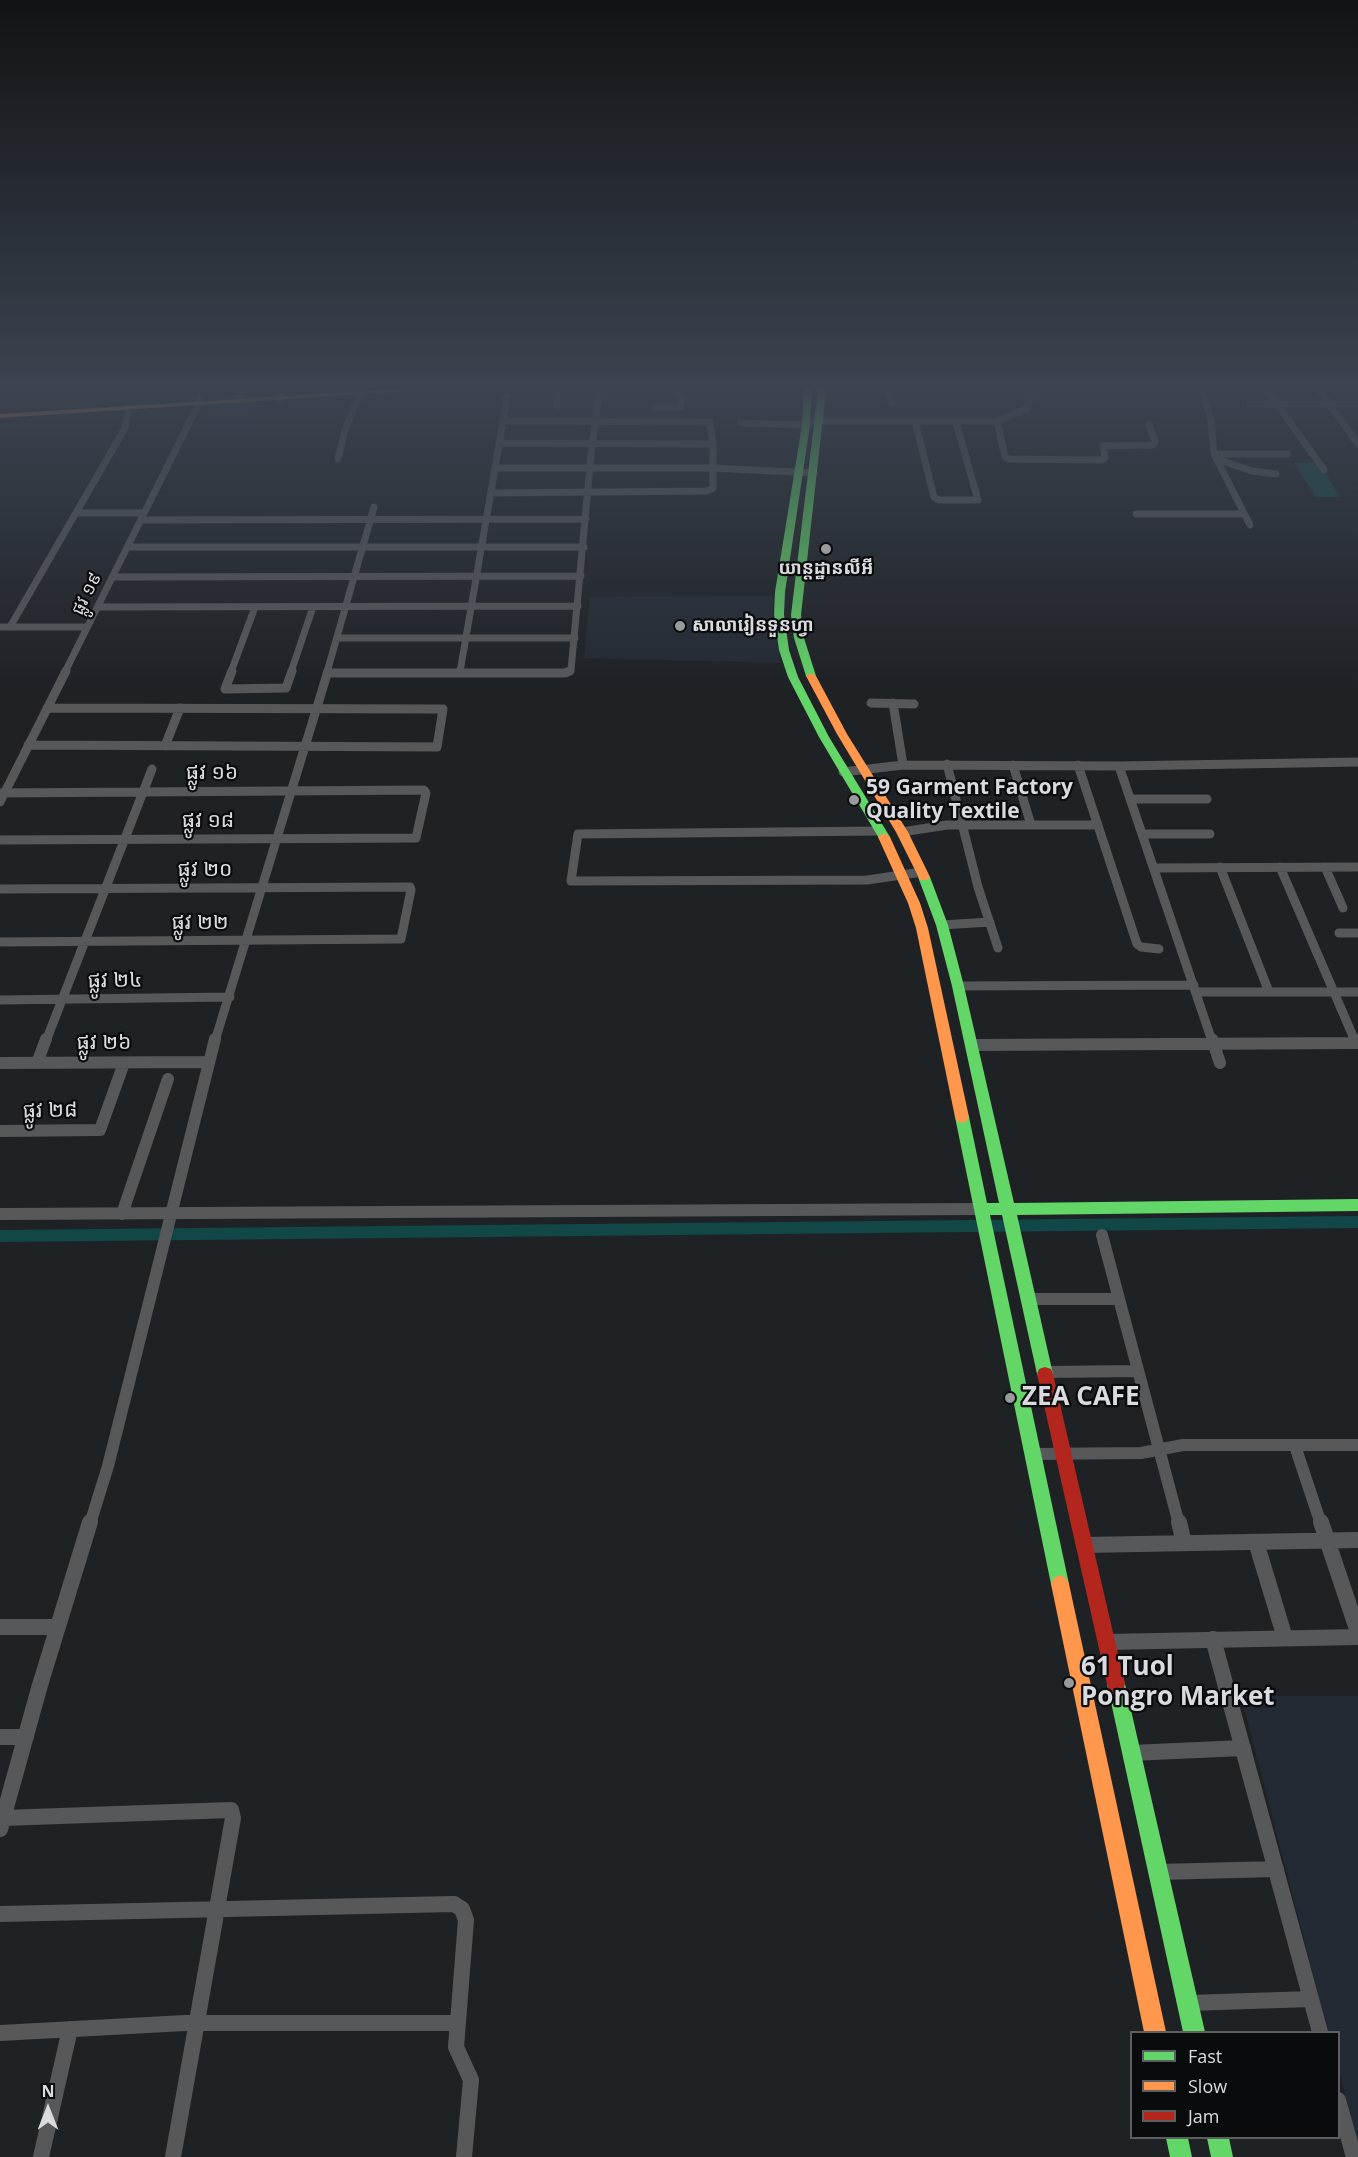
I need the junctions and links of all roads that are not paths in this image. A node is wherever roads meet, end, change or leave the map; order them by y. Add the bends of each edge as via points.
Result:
1 (89, 491) edge
2 (155, 491) edge
3 (708, 491) edge
4 (796, 491) edge
5 (811, 491) edge
6 (932, 491) edge
7 (975, 491) edge
8 (1232, 491) edge
9 (589, 492) junction
10 (491, 493) joint
11 (374, 507) dead end
12 (76, 513) junction
13 (1136, 514) dead end
14 (1244, 514) junction
15 (142, 517) junction
16 (586, 519) junction
17 (370, 520) junction
18 (486, 520) junction
19 (1250, 525) dead end
20 (363, 547) junction
21 (127, 548) junction
22 (481, 548) junction
23 (584, 548) junction
24 (354, 576) junction
25 (581, 576) junction
26 (112, 577) junction
27 (476, 577) junction
28 (779, 604) junction
29 (797, 605) junction
30 (578, 606) junction
31 (98, 607) junction
32 (255, 607) junction
33 (313, 607) junction
34 (471, 607) junction
35 (345, 608) junction
36 (0, 627) edge
37 (10, 627) junction
38 (87, 627) junction
39 (337, 638) junction
40 (575, 638) junction
41 (465, 640) junction
42 (784, 650) junction
43 (802, 650) junction
44 (327, 673) junction
45 (460, 673) junction
46 (871, 703) dead end
47 (893, 704) junction
48 (914, 704) dead end
49 (47, 708) junction
50 (180, 708) junction
51 (316, 709) junction
52 (28, 745) junction
53 (165, 746) junction
54 (305, 747) junction
55 (1358, 762) edge
56 (947, 764) junction
57 (903, 765) junction
58 (1013, 765) junction
59 (1078, 765) junction
60 (1119, 766) junction
61 (862, 768) junction
62 (152, 769) dead end
63 (843, 772) junction
64 (290, 791) junction
65 (2, 792) edge
66 (143, 792) junction
67 (1206, 799) dead end
68 (1131, 800) junction
69 (0, 802) edge
70 (961, 825) junction
71 (1031, 825) junction
72 (1098, 825) junction
73 (881, 831) junction
74 (902, 832) junction
75 (1143, 834) junction
76 (1210, 834) dead end
77 (416, 838) joint
78 (125, 839) junction
79 (276, 839) junction
80 (0, 840) edge
81 (1220, 867) junction
82 (1280, 867) junction
83 (1325, 867) junction
84 (1358, 867) edge
85 (1154, 868) junction
86 (922, 872) junction
87 (902, 875) junction
88 (106, 888) junction
89 (262, 888) junction
90 (0, 889) edge
91 (1343, 908) dead end
92 (990, 922) junction
93 (942, 925) junction
94 (1339, 933) dead end
95 (1358, 933) edge
96 (401, 939) joint
97 (247, 940) junction
98 (85, 941) junction
99 (0, 942) edge
100 (998, 948) dead end
101 (1159, 949) dead end
102 (958, 986) junction
103 (1195, 989) junction
104 (1334, 992) junction
105 (1358, 992) edge
106 (1269, 993) junction
107 (230, 997) junction
108 (62, 999) junction
109 (0, 1000) edge
110 (1214, 1043) junction
111 (1357, 1043) edge
112 (971, 1045) junction
113 (208, 1062) junction
114 (0, 1063) edge
115 (38, 1063) junction
116 (124, 1063) junction
117 (1220, 1063) dead end
118 (168, 1079) dead end
119 (0, 1131) edge
120 (1358, 1205) edge
121 (0, 1214) edge
122 (122, 1214) junction
123 (169, 1216) junction
124 (1010, 1220) junction
125 (983, 1221) junction
126 (1102, 1235) dead end
127 (1029, 1299) junction
128 (1119, 1299) junction
129 (1138, 1371) junction
130 (1045, 1372) junction
131 (1358, 1445) edge
132 (1295, 1446) junction
133 (1159, 1449) junction
134 (1064, 1452) junction
135 (1033, 1454) junction
136 (1358, 1540) edge
137 (1328, 1541) junction
138 (1256, 1542) junction
139 (1184, 1543) junction
140 (1084, 1545) junction
141 (0, 1627) edge
142 (58, 1627) junction
143 (1358, 1634) edge
144 (1285, 1638) junction
145 (1213, 1639) junction
146 (1106, 1642) junction
147 (0, 1737) edge
148 (26, 1737) junction
149 (1243, 1748) junction
150 (1131, 1753) junction
151 (1, 1823) edge
152 (1276, 1869) junction
153 (1158, 1872) junction
154 (217, 1909) junction
155 (0, 1914) edge
156 (1311, 1999) junction
157 (1188, 2003) junction
158 (197, 2023) junction
159 (457, 2023) junction
160 (70, 2029) junction
161 (1155, 2031) edge
162 (1194, 2031) edge
163 (1320, 2031) edge
164 (0, 2033) edge
165 (1340, 2107) edge
166 (1177, 2139) edge
167 (1218, 2139) edge
168 (41, 2157) edge
169 (173, 2157) edge
170 (464, 2157) edge
171 (1181, 2157) edge
172 (1222, 2157) edge
173 (1354, 2157) edge

1 - 12 street
2 - 15 street, ផ្លូវ ១៩
3 - 9 street
4 - 28 main road
5 - 29 main road
6 - 7 street via 939,500 978,500
8 - 14 street
9 - 10 street
9 - 16 street
10 - 18 street
11 - 17 street
12 - 15 street
12 - 37 street
13 - 14 street
14 - 19 street
15 - 17 street
15 - 21 street, ផ្លូវ ១៩
16 - 18 street
16 - 23 street
17 - 18 street
17 - 20 street
18 - 22 street
20 - 21 street
20 - 22 street
20 - 24 street
21 - 26 street, ផ្លូវ ១៩
22 - 23 street
22 - 27 street
23 - 25 street
24 - 26 street
24 - 27 street
24 - 35 street
25 - 27 street
25 - 30 street
26 - 31 street, ផ្លូវ ១៩
27 - 34 street
28 - 29 main road
28 - 42 main road
29 - 43 main road
30 - 34 street
30 - 40 street
31 - 32 street
31 - 38 street, ផ្លូវ ១៩
32 - 33 street
32 - 33 street via 225,689 286,688
33 - 35 street
34 - 35 street
34 - 41 street
35 - 39 street
36 - 37 street
37 - 38 street
38 - 49 street, ផ្លូវ ១៩
39 - 41 street
39 - 44 street
40 - 41 street
40 - 45 street via 569,672
41 - 45 street
42 - 43 main road
42 - 63 main road via 793,677
43 - 61 main road via 811,675
44 - 45 street
44 - 51 street
46 - 47 street
47 - 48 street
47 - 57 street
49 - 50 street
49 - 52 street, ផ្លូវ ១៩
50 - 51 street
50 - 53 street
51 - 54 street
51 - 54 street via 443,709 437,747
52 - 53 street
52 - 65 street, ផ្លូវ ១៩
53 - 54 street
54 - 64 street
55 - 60 street
56 - 57 street
56 - 58 street
56 - 70 street
57 - 61 street
58 - 59 street
58 - 71 street
59 - 60 street
59 - 72 street
60 - 68 street
61 - 63 street
61 - 74 main road
62 - 66 street
63 - 73 main road
64 - 66 street, ផ្លូវ ១៦
64 - 77 street, ផ្លូវ ១៦ via 424,790
64 - 79 street
65 - 66 street, ផ្លូវ ១៦
65 - 69 street, ផ្លូវ ១៩
66 - 78 street
67 - 68 street
68 - 75 street
70 - 71 street
70 - 74 street
70 - 92 street
71 - 72 street
72 - 101 street via 1137,944
73 - 87 main road
73 - 87 street via 578,834 571,881 867,880
74 - 86 main road
75 - 76 street
75 - 85 street
77 - 79 street, ផ្លូវ ១៨
78 - 79 street, ផ្លូវ ១៨
78 - 80 street, ផ្លូវ ១៨
78 - 88 street
79 - 89 street
81 - 82 street
81 - 85 street
81 - 106 street
82 - 83 street
82 - 104 street
83 - 84 street
83 - 91 street
85 - 103 street
86 - 87 street
86 - 93 main road
87 - 125 main road via 922,928
88 - 89 street, ផ្លូវ ២០
88 - 90 street, ផ្លូវ ២០
88 - 98 street
89 - 96 street, ផ្លូវ ២០ via 410,887
89 - 97 street
92 - 93 street
92 - 100 street
93 - 102 main road
94 - 95 street
96 - 97 street, ផ្លូវ ២២
97 - 98 street, ផ្លូវ ២២
97 - 107 street
98 - 99 street, ផ្លូវ ២២
98 - 108 street
102 - 103 street
102 - 112 main road
103 - 106 street
103 - 110 street
104 - 105 street
104 - 106 street
104 - 111 street
107 - 108 street, ផ្លូវ ២៤
107 - 113 street
108 - 109 street, ផ្លូវ ២៤
108 - 115 street
110 - 111 street
110 - 112 street
110 - 117 street
112 - 124 main road
113 - 116 street, ផ្លូវ ២៦
113 - 123 street
114 - 115 street, ផ្លូវ ២៦
115 - 116 street, ផ្លូវ ២៦
116 - 119 street, ផ្លូវ ២៨ via 100,1130
118 - 122 street
120 - 124 main road
121 - 122 street
122 - 123 street
123 - 125 street
123 - 142 street via 108,1467
124 - 125 main road
124 - 127 main road
125 - 135 main road
126 - 128 street
127 - 128 street
127 - 130 main road
128 - 129 street
129 - 130 street
129 - 133 street
130 - 134 main road
131 - 132 street
132 - 133 street via 1183,1445
132 - 137 street
133 - 134 street via 1141,1453
133 - 139 street
134 - 135 street
134 - 140 main road
135 - 161 main road
136 - 137 street
137 - 138 street
137 - 143 street
138 - 139 street
138 - 144 street
139 - 140 street
140 - 146 main road
141 - 142 street
142 - 148 street
143 - 144 street
144 - 145 street
145 - 146 street
145 - 149 street
146 - 150 main road
147 - 148 street
148 - 151 street
149 - 150 street
149 - 152 street
150 - 153 main road
151 - 154 street via 231,1810 233,1818
152 - 153 street
152 - 156 street
153 - 157 main road
154 - 155 street
154 - 158 street
154 - 159 street via 454,1904 462,1909 466,1920
156 - 157 street
156 - 163 street
157 - 162 main road
158 - 159 street
158 - 160 street
158 - 169 street
159 - 170 street via 456,2047 471,2080
160 - 164 street
160 - 168 street
165 - 173 street
166 - 171 main road
167 - 172 main road

